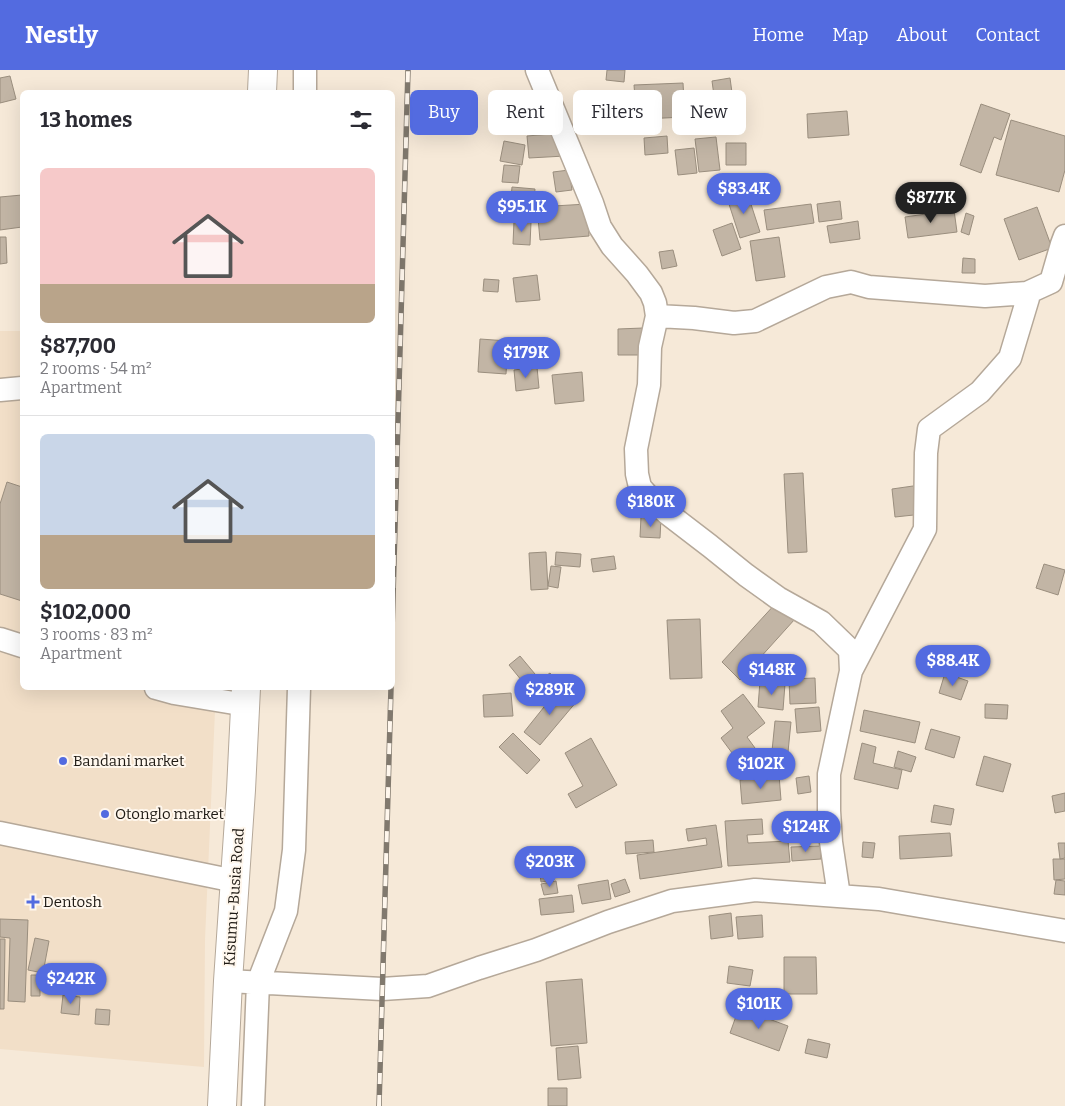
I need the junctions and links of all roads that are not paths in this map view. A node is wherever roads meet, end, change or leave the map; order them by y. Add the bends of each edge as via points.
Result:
1 (263, 70) edge
2 (305, 70) edge
3 (537, 70) edge
4 (262, 90) edge
5 (305, 90) edge
6 (1065, 236) edge
7 (1027, 293) junction
8 (657, 316) junction
9 (20, 388) edge
10 (0, 390) edge
11 (0, 639) edge
12 (20, 645) edge
13 (851, 671) junction
14 (163, 690) edge
15 (299, 690) edge
16 (246, 696) edge
17 (0, 833) edge
18 (235, 881) junction
19 (839, 896) junction
20 (1065, 931) edge
21 (228, 981) junction
22 (258, 982) junction
23 (222, 1106) edge
24 (253, 1106) edge

1 - 4 highway
2 - 5 street
3 - 8 street via 600,226 612,246 651,293
6 - 7 street via 1050,282
7 - 8 street via 985,296 868,287 851,282 826,287 755,321
7 - 13 street via 1010,358 980,392 929,429 925,529
8 - 13 street via 650,347 649,385 636,449 640,487 661,508 746,575 821,622 850,650
9 - 10 street
11 - 12 street
13 - 19 street via 829,774 828,811
14 - 16 street
15 - 22 street via 294,850 286,911
16 - 18 highway, Kisumu-Busia Road
17 - 18 street
18 - 21 highway, Kisumu-Busia Road
19 - 20 street via 879,899
19 - 22 street via 755,890 672,901 428,986 382,989
21 - 22 street
21 - 23 highway, Kisumu-Busia Road
22 - 24 street

